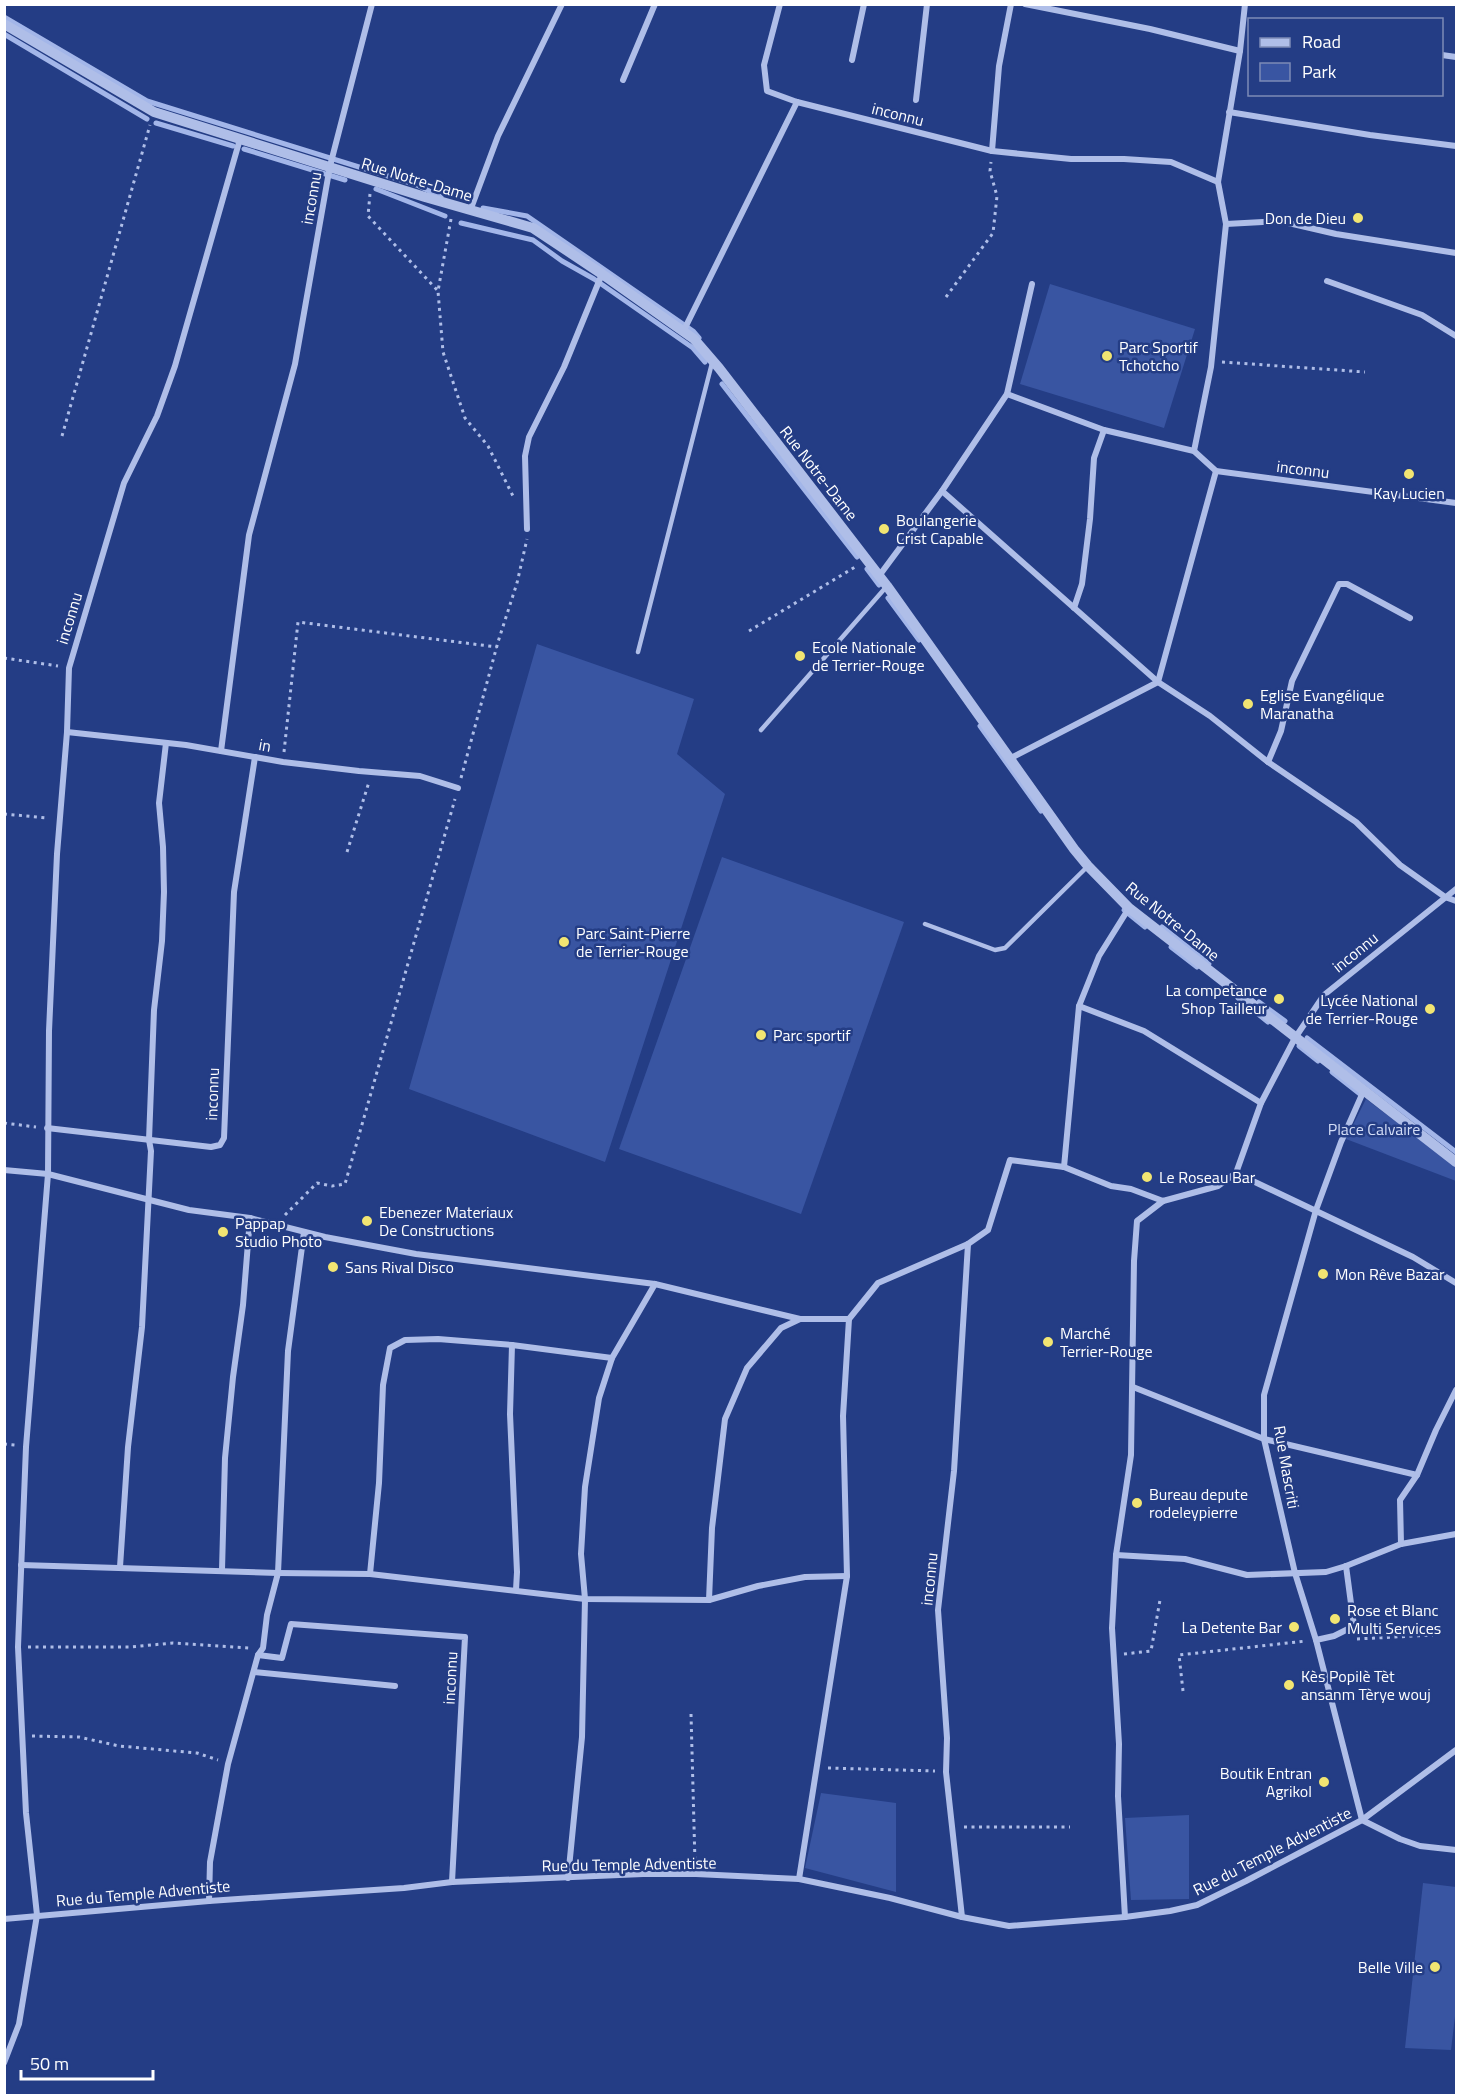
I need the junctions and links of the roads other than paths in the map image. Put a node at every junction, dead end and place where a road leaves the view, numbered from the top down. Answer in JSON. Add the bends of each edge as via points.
{"nodes":[{"id":1,"x":372,"y":4,"type":"edge"},
{"id":2,"x":562,"y":4,"type":"edge"},
{"id":3,"x":655,"y":4,"type":"edge"},
{"id":4,"x":780,"y":4,"type":"edge"},
{"id":5,"x":864,"y":4,"type":"edge"},
{"id":6,"x":927,"y":4,"type":"edge"},
{"id":7,"x":1011,"y":4,"type":"edge"},
{"id":8,"x":1025,"y":4,"type":"edge"},
{"id":9,"x":1245,"y":4,"type":"edge"},
{"id":10,"x":1247,"y":23,"type":"edge"},
{"id":11,"x":4,"y":24,"type":"edge"},
{"id":12,"x":1239,"y":51,"type":"junction"},
{"id":13,"x":852,"y":60,"type":"dead end"},
{"id":14,"x":623,"y":80,"type":"dead end"},
{"id":15,"x":916,"y":100,"type":"dead end"},
{"id":16,"x":796,"y":102,"type":"junction"},
{"id":17,"x":1229,"y":112,"type":"junction"},
{"id":18,"x":240,"y":139,"type":"junction"},
{"id":19,"x":1456,"y":146,"type":"edge"},
{"id":20,"x":992,"y":151,"type":"junction"},
{"id":21,"x":330,"y":166,"type":"junction"},
{"id":22,"x":1218,"y":182,"type":"junction"},
{"id":23,"x":470,"y":211,"type":"junction"},
{"id":24,"x":1226,"y":224,"type":"junction"},
{"id":25,"x":1456,"y":253,"type":"edge"},
{"id":26,"x":602,"y":274,"type":"junction"},
{"id":27,"x":1326,"y":281,"type":"dead end"},
{"id":28,"x":1032,"y":284,"type":"dead end"},
{"id":29,"x":683,"y":332,"type":"junction"},
{"id":30,"x":1456,"y":336,"type":"edge"},
{"id":31,"x":713,"y":361,"type":"junction"},
{"id":32,"x":1007,"y":394,"type":"junction"},
{"id":33,"x":1104,"y":430,"type":"junction"},
{"id":34,"x":1194,"y":451,"type":"junction"},
{"id":35,"x":1216,"y":471,"type":"junction"},
{"id":36,"x":942,"y":491,"type":"junction"},
{"id":37,"x":1456,"y":503,"type":"edge"},
{"id":38,"x":527,"y":529,"type":"road end"},
{"id":39,"x":879,"y":576,"type":"junction"},
{"id":40,"x":887,"y":586,"type":"junction"},
{"id":41,"x":1074,"y":608,"type":"junction"},
{"id":42,"x":1410,"y":618,"type":"dead end"},
{"id":43,"x":638,"y":652,"type":"dead end"},
{"id":44,"x":1158,"y":682,"type":"junction"},
{"id":45,"x":761,"y":730,"type":"dead end"},
{"id":46,"x":67,"y":732,"type":"junction"},
{"id":47,"x":166,"y":743,"type":"junction"},
{"id":48,"x":221,"y":751,"type":"junction"},
{"id":49,"x":255,"y":757,"type":"junction"},
{"id":50,"x":1009,"y":759,"type":"junction"},
{"id":51,"x":1268,"y":762,"type":"junction"},
{"id":52,"x":458,"y":788,"type":"road end"},
{"id":53,"x":1088,"y":866,"type":"junction"},
{"id":54,"x":1456,"y":889,"type":"edge"},
{"id":55,"x":1445,"y":897,"type":"junction"},
{"id":56,"x":1456,"y":901,"type":"edge"},
{"id":57,"x":1129,"y":908,"type":"junction"},
{"id":58,"x":925,"y":924,"type":"dead end"},
{"id":59,"x":1079,"y":1006,"type":"junction"},
{"id":60,"x":1295,"y":1038,"type":"junction"},
{"id":61,"x":1364,"y":1090,"type":"junction"},
{"id":62,"x":1261,"y":1103,"type":"junction"},
{"id":63,"x":47,"y":1128,"type":"junction"},
{"id":64,"x":148,"y":1140,"type":"junction"},
{"id":65,"x":1456,"y":1162,"type":"edge"},
{"id":66,"x":1064,"y":1167,"type":"junction"},
{"id":67,"x":4,"y":1170,"type":"edge"},
{"id":68,"x":1236,"y":1173,"type":"junction"},
{"id":69,"x":48,"y":1174,"type":"junction"},
{"id":70,"x":149,"y":1199,"type":"junction"},
{"id":71,"x":1163,"y":1201,"type":"junction"},
{"id":72,"x":1316,"y":1210,"type":"junction"},
{"id":73,"x":250,"y":1218,"type":"junction"},
{"id":74,"x":304,"y":1232,"type":"junction"},
{"id":75,"x":968,"y":1244,"type":"junction"},
{"id":76,"x":1456,"y":1283,"type":"edge"},
{"id":77,"x":655,"y":1284,"type":"junction"},
{"id":78,"x":849,"y":1319,"type":"junction"},
{"id":79,"x":800,"y":1320,"type":"junction"},
{"id":80,"x":512,"y":1345,"type":"junction"},
{"id":81,"x":612,"y":1358,"type":"junction"},
{"id":82,"x":1133,"y":1388,"type":"junction"},
{"id":83,"x":1456,"y":1390,"type":"edge"},
{"id":84,"x":1264,"y":1439,"type":"junction"},
{"id":85,"x":1417,"y":1475,"type":"junction"},
{"id":86,"x":1456,"y":1534,"type":"edge"},
{"id":87,"x":1401,"y":1544,"type":"junction"},
{"id":88,"x":1116,"y":1555,"type":"junction"},
{"id":89,"x":21,"y":1565,"type":"junction"},
{"id":90,"x":1346,"y":1566,"type":"junction"},
{"id":91,"x":120,"y":1568,"type":"junction"},
{"id":92,"x":222,"y":1570,"type":"junction"},
{"id":93,"x":279,"y":1573,"type":"junction"},
{"id":94,"x":1295,"y":1573,"type":"junction"},
{"id":95,"x":370,"y":1574,"type":"junction"},
{"id":96,"x":847,"y":1576,"type":"junction"},
{"id":97,"x":516,"y":1590,"type":"junction"},
{"id":98,"x":585,"y":1599,"type":"junction"},
{"id":99,"x":709,"y":1599,"type":"junction"},
{"id":100,"x":1316,"y":1640,"type":"junction"},
{"id":101,"x":258,"y":1655,"type":"junction"},
{"id":102,"x":254,"y":1672,"type":"junction"},
{"id":103,"x":395,"y":1686,"type":"dead end"},
{"id":104,"x":1456,"y":1750,"type":"edge"},
{"id":105,"x":1362,"y":1820,"type":"junction"},
{"id":106,"x":1456,"y":1850,"type":"edge"},
{"id":107,"x":568,"y":1878,"type":"junction"},
{"id":108,"x":799,"y":1879,"type":"junction"},
{"id":109,"x":452,"y":1882,"type":"junction"},
{"id":110,"x":209,"y":1901,"type":"junction"},
{"id":111,"x":37,"y":1915,"type":"junction"},
{"id":112,"x":962,"y":1917,"type":"junction"},
{"id":113,"x":1125,"y":1917,"type":"junction"},
{"id":114,"x":4,"y":1919,"type":"edge"},
{"id":115,"x":4,"y":2063,"type":"edge"}],
"edges":[{"from":1,"to":21,"type":"street","name":"inconnu"},
{"from":2,"to":23,"type":"street","via":[[498,136]]},
{"from":3,"to":14,"type":"street"},
{"from":4,"to":16,"type":"street","name":"inconnu","via":[[764,65],[767,91]]},
{"from":5,"to":13,"type":"street"},
{"from":6,"to":15,"type":"street","name":"inconnu"},
{"from":7,"to":20,"type":"street","via":[[999,66]]},
{"from":8,"to":12,"type":"street"},
{"from":9,"to":10,"type":"street"},
{"from":10,"to":12,"type":"street"},
{"from":11,"to":18,"type":"street","name":"Rue Notre-Dame","via":[[154,112]]},
{"from":12,"to":17,"type":"street"},
{"from":16,"to":20,"type":"street","name":"inconnu"},
{"from":16,"to":29,"type":"street"},
{"from":17,"to":19,"type":"street"},
{"from":17,"to":22,"type":"street"},
{"from":18,"to":21,"type":"street","name":"Rue Notre-Dame"},
{"from":18,"to":46,"type":"street","name":"inconnu","via":[[175,366],[158,416],[124,483],[69,668]]},
{"from":20,"to":22,"type":"street","name":"inconnu","via":[[1071,159],[1171,162]]},
{"from":21,"to":23,"type":"street","name":"Rue Notre-Dame"},
{"from":21,"to":48,"type":"street","name":"inconnu","via":[[295,364],[249,536]]},
{"from":22,"to":24,"type":"street"},
{"from":23,"to":26,"type":"street","name":"Rue Notre-Dame","via":[[533,228]]},
{"from":24,"to":25,"type":"street","via":[[1280,221]]},
{"from":24,"to":34,"type":"street","via":[[1212,361]]},
{"from":26,"to":29,"type":"street","name":"Rue Notre-Dame"},
{"from":26,"to":38,"type":"street","via":[[564,367],[529,437],[525,456]]},
{"from":27,"to":30,"type":"street","via":[[1422,315]]},
{"from":28,"to":32,"type":"street"},
{"from":29,"to":31,"type":"street","name":"Rue Notre-Dame"},
{"from":31,"to":39,"type":"street","name":"Rue Notre-Dame"},
{"from":31,"to":43,"type":"lane"},
{"from":32,"to":33,"type":"street"},
{"from":32,"to":36,"type":"street"},
{"from":33,"to":34,"type":"street"},
{"from":33,"to":41,"type":"street","via":[[1094,458],[1082,584]]},
{"from":34,"to":35,"type":"street"},
{"from":35,"to":37,"type":"street","name":"inconnu"},
{"from":35,"to":44,"type":"street"},
{"from":36,"to":39,"type":"street"},
{"from":36,"to":41,"type":"street"},
{"from":39,"to":40,"type":"street","name":"Rue Notre-Dame"},
{"from":40,"to":45,"type":"lane"},
{"from":40,"to":50,"type":"street","name":"Rue Notre-Dame"},
{"from":41,"to":44,"type":"street"},
{"from":42,"to":51,"type":"street","via":[[1347,584],[1339,584],[1292,681],[1281,731]]},
{"from":44,"to":50,"type":"street"},
{"from":44,"to":51,"type":"street","via":[[1210,716]]},
{"from":46,"to":47,"type":"street","name":"in"},
{"from":46,"to":63,"type":"street","name":"inconnu","via":[[59,819]]},
{"from":47,"to":48,"type":"street","name":"in"},
{"from":47,"to":64,"type":"street","via":[[159,803],[164,892],[162,941],[154,1010]]},
{"from":48,"to":49,"type":"street","name":"in"},
{"from":49,"to":52,"type":"street","name":"in","via":[[420,776]]},
{"from":49,"to":64,"type":"street","name":"inconnu","via":[[234,892],[224,1138],[220,1145],[211,1147]]},
{"from":50,"to":53,"type":"street","name":"Rue Notre-Dame"},
{"from":51,"to":55,"type":"street","via":[[1356,822],[1400,865]]},
{"from":53,"to":57,"type":"street","name":"Rue Notre-Dame"},
{"from":53,"to":58,"type":"lane","via":[[1005,948],[994,950]]},
{"from":54,"to":55,"type":"street","name":"inconnu"},
{"from":55,"to":56,"type":"street"},
{"from":55,"to":60,"type":"street","name":"inconnu","via":[[1324,995]]},
{"from":57,"to":59,"type":"street","via":[[1099,956]]},
{"from":57,"to":60,"type":"street","name":"Rue Notre-Dame"},
{"from":59,"to":62,"type":"street","via":[[1144,1031]]},
{"from":59,"to":66,"type":"street"},
{"from":60,"to":61,"type":"street","name":"Rue Notre-Dame"},
{"from":60,"to":62,"type":"street","name":"inconnu"},
{"from":61,"to":65,"type":"street","name":"Rue Notre-Dame"},
{"from":61,"to":72,"type":"street","name":"Rue Mascriti"},
{"from":62,"to":68,"type":"street","name":"inconnu"},
{"from":63,"to":64,"type":"street","name":"inconnu"},
{"from":63,"to":69,"type":"street","name":"inconnu"},
{"from":64,"to":70,"type":"street"},
{"from":66,"to":71,"type":"street"},
{"from":66,"to":75,"type":"street","via":[[1010,1160],[988,1230]]},
{"from":67,"to":69,"type":"street"},
{"from":68,"to":71,"type":"street","via":[[1218,1186]]},
{"from":68,"to":72,"type":"street"},
{"from":69,"to":70,"type":"street"},
{"from":69,"to":89,"type":"street","name":"inconnu","via":[[26,1447]]},
{"from":70,"to":73,"type":"street"},
{"from":70,"to":91,"type":"street","via":[[142,1328]]},
{"from":71,"to":82,"type":"street","via":[[1137,1221]]},
{"from":72,"to":76,"type":"street","via":[[1413,1257]]},
{"from":72,"to":84,"type":"street","name":"Rue Mascriti","via":[[1264,1395]]},
{"from":73,"to":74,"type":"street"},
{"from":73,"to":92,"type":"street","via":[[225,1458]]},
{"from":74,"to":77,"type":"street","via":[[416,1254]]},
{"from":74,"to":93,"type":"street","via":[[288,1351]]},
{"from":75,"to":78,"type":"street","via":[[878,1283]]},
{"from":75,"to":112,"type":"street","name":"inconnu","via":[[954,1471],[938,1610],[946,1772]]},
{"from":77,"to":79,"type":"street"},
{"from":77,"to":81,"type":"street"},
{"from":78,"to":79,"type":"street"},
{"from":78,"to":96,"type":"street","via":[[843,1416]]},
{"from":79,"to":99,"type":"street","via":[[781,1328],[747,1368],[725,1419],[712,1528]]},
{"from":80,"to":81,"type":"street"},
{"from":80,"to":95,"type":"street","via":[[438,1339],[405,1340],[390,1348],[383,1385]]},
{"from":80,"to":97,"type":"street","via":[[510,1414]]},
{"from":81,"to":98,"type":"street","via":[[599,1398],[585,1487],[581,1554]]},
{"from":82,"to":84,"type":"street"},
{"from":82,"to":88,"type":"street","via":[[1131,1455]]},
{"from":83,"to":85,"type":"street"},
{"from":84,"to":85,"type":"street"},
{"from":84,"to":94,"type":"street","name":"Rue Mascriti"},
{"from":85,"to":87,"type":"street","via":[[1400,1500]]},
{"from":86,"to":87,"type":"street"},
{"from":87,"to":90,"type":"street"},
{"from":88,"to":94,"type":"street","via":[[1185,1559],[1247,1575]]},
{"from":88,"to":113,"type":"street","via":[[1112,1628]]},
{"from":89,"to":91,"type":"street"},
{"from":89,"to":111,"type":"street","name":"inconnu","via":[[21,1736]]},
{"from":90,"to":94,"type":"street","via":[[1326,1572]]},
{"from":90,"to":100,"type":"street","via":[[1354,1626]]},
{"from":91,"to":92,"type":"street"},
{"from":92,"to":93,"type":"street"},
{"from":93,"to":95,"type":"street"},
{"from":93,"to":101,"type":"street","via":[[263,1648]]},
{"from":94,"to":100,"type":"street","name":"Rue Mascriti"},
{"from":95,"to":97,"type":"street"},
{"from":96,"to":99,"type":"street","via":[[805,1577]]},
{"from":96,"to":108,"type":"street"},
{"from":97,"to":98,"type":"street"},
{"from":98,"to":99,"type":"street"},
{"from":98,"to":107,"type":"street","via":[[582,1737]]},
{"from":100,"to":105,"type":"street","name":"Rue Mascriti"},
{"from":101,"to":102,"type":"street"},
{"from":101,"to":109,"type":"street","name":"inconnu","via":[[282,1658],[291,1624],[465,1637]]},
{"from":102,"to":103,"type":"street"},
{"from":102,"to":110,"type":"street","via":[[228,1764],[210,1862]]},
{"from":104,"to":105,"type":"street","name":"Rue du Temple Adventiste"},
{"from":105,"to":106,"type":"street","via":[[1420,1846]]},
{"from":105,"to":113,"type":"street","name":"Rue du Temple Adventiste","via":[[1197,1905]]},
{"from":107,"to":108,"type":"street","name":"Rue du Temple Adventiste","via":[[696,1874]]},
{"from":107,"to":109,"type":"street","name":"Rue du Temple Adventiste"},
{"from":108,"to":112,"type":"street","name":"Rue du Temple Adventiste"},
{"from":109,"to":110,"type":"street","name":"Rue du Temple Adventiste"},
{"from":110,"to":111,"type":"street","name":"Rue du Temple Adventiste"},
{"from":111,"to":114,"type":"street","name":"Rue du Temple Adventiste"},
{"from":111,"to":115,"type":"street","name":"inconnu","via":[[19,2024]]},
{"from":112,"to":113,"type":"street","name":"Rue du Temple Adventiste","via":[[1009,1926]]}]}
